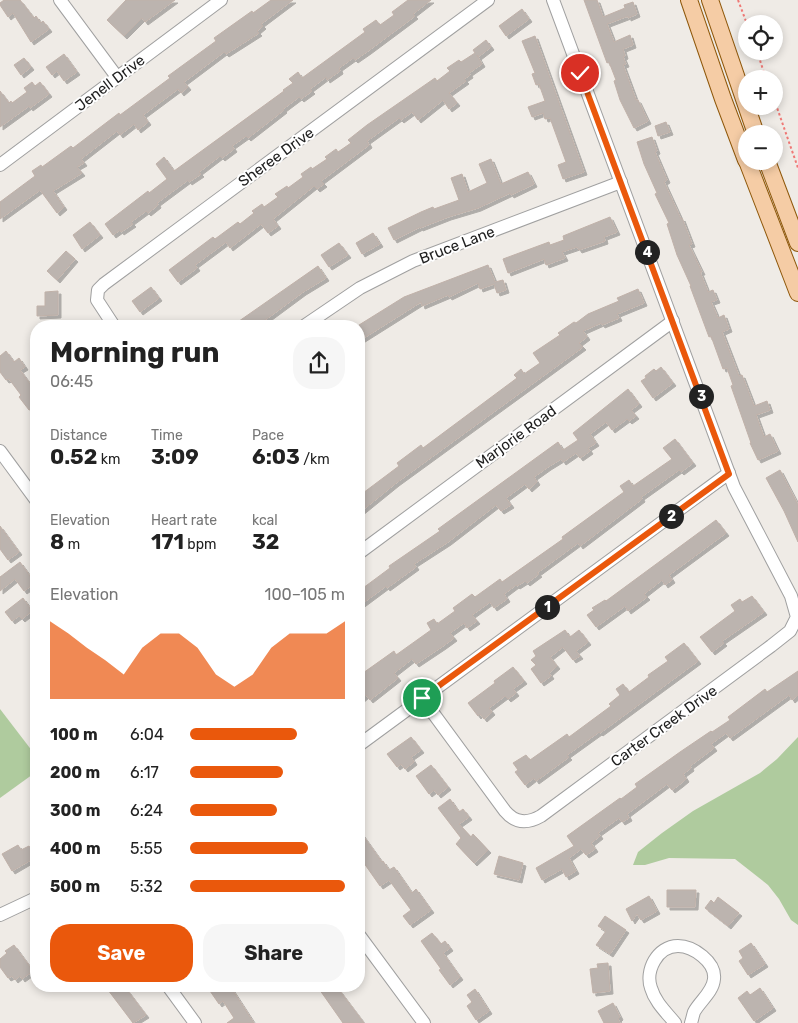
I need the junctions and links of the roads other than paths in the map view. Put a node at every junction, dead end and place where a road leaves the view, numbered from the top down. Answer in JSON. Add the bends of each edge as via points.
{"nodes":[{"id":1,"x":60,"y":0,"type":"edge"},
{"id":2,"x":220,"y":0,"type":"edge"},
{"id":3,"x":488,"y":0,"type":"edge"},
{"id":4,"x":553,"y":0,"type":"edge"},
{"id":5,"x":689,"y":0,"type":"edge"},
{"id":6,"x":710,"y":0,"type":"edge"},
{"id":7,"x":117,"y":77,"type":"junction"},
{"id":8,"x":753,"y":125,"type":"edge"},
{"id":9,"x":738,"y":139,"type":"edge"},
{"id":10,"x":0,"y":165,"type":"edge"},
{"id":11,"x":750,"y":170,"type":"edge"},
{"id":12,"x":770,"y":170,"type":"edge"},
{"id":13,"x":621,"y":182,"type":"junction"},
{"id":14,"x":798,"y":243,"type":"edge"},
{"id":15,"x":798,"y":292,"type":"edge"},
{"id":16,"x":110,"y":320,"type":"edge"},
{"id":17,"x":313,"y":320,"type":"edge"},
{"id":18,"x":673,"y":321,"type":"junction"},
{"id":19,"x":0,"y":451,"type":"edge"},
{"id":20,"x":729,"y":474,"type":"junction"},
{"id":21,"x":30,"y":492,"type":"edge"},
{"id":22,"x":365,"y":549,"type":"edge"},
{"id":23,"x":422,"y":698,"type":"junction"},
{"id":24,"x":365,"y":741,"type":"edge"},
{"id":25,"x":30,"y":901,"type":"edge"},
{"id":26,"x":0,"y":915,"type":"edge"},
{"id":27,"x":365,"y":943,"type":"edge"},
{"id":28,"x":172,"y":992,"type":"edge"},
{"id":29,"x":195,"y":1023,"type":"edge"},
{"id":30,"x":424,"y":1023,"type":"edge"},
{"id":31,"x":675,"y":1023,"type":"edge"},
{"id":32,"x":691,"y":1023,"type":"edge"}],
"edges":[{"from":1,"to":7,"type":"street"},
{"from":2,"to":7,"type":"street","name":"Jenell Drive"},
{"from":3,"to":16,"type":"street","name":"Sheree Drive","via":[[104,284],[98,290],[97,300]]},
{"from":4,"to":13,"type":"street","name":"Carter Creek Drive"},
{"from":5,"to":9,"type":"main road"},
{"from":6,"to":8,"type":"main road"},
{"from":7,"to":10,"type":"street","name":"Jenell Drive"},
{"from":11,"to":15,"type":"main road"},
{"from":12,"to":14,"type":"main road"},
{"from":13,"to":17,"type":"street","name":"Bruce Lane","via":[[413,261],[360,288]]},
{"from":13,"to":18,"type":"street","name":"Carter Creek Drive"},
{"from":18,"to":20,"type":"street","name":"Carter Creek Drive"},
{"from":18,"to":22,"type":"street","name":"Marjorie Road"},
{"from":19,"to":21,"type":"street"},
{"from":20,"to":23,"type":"street"},
{"from":20,"to":23,"type":"street","name":"Carter Creek Drive","via":[[794,603],[798,617],[793,628],[540,816],[525,822],[508,815]]},
{"from":23,"to":24,"type":"street"},
{"from":25,"to":26,"type":"street"},
{"from":27,"to":30,"type":"street"},
{"from":28,"to":29,"type":"street"},
{"from":31,"to":32,"type":"street","via":[[655,998],[649,975],[651,966],[663,951],[677,946],[702,955],[714,972],[714,980],[694,1012]]}]}
